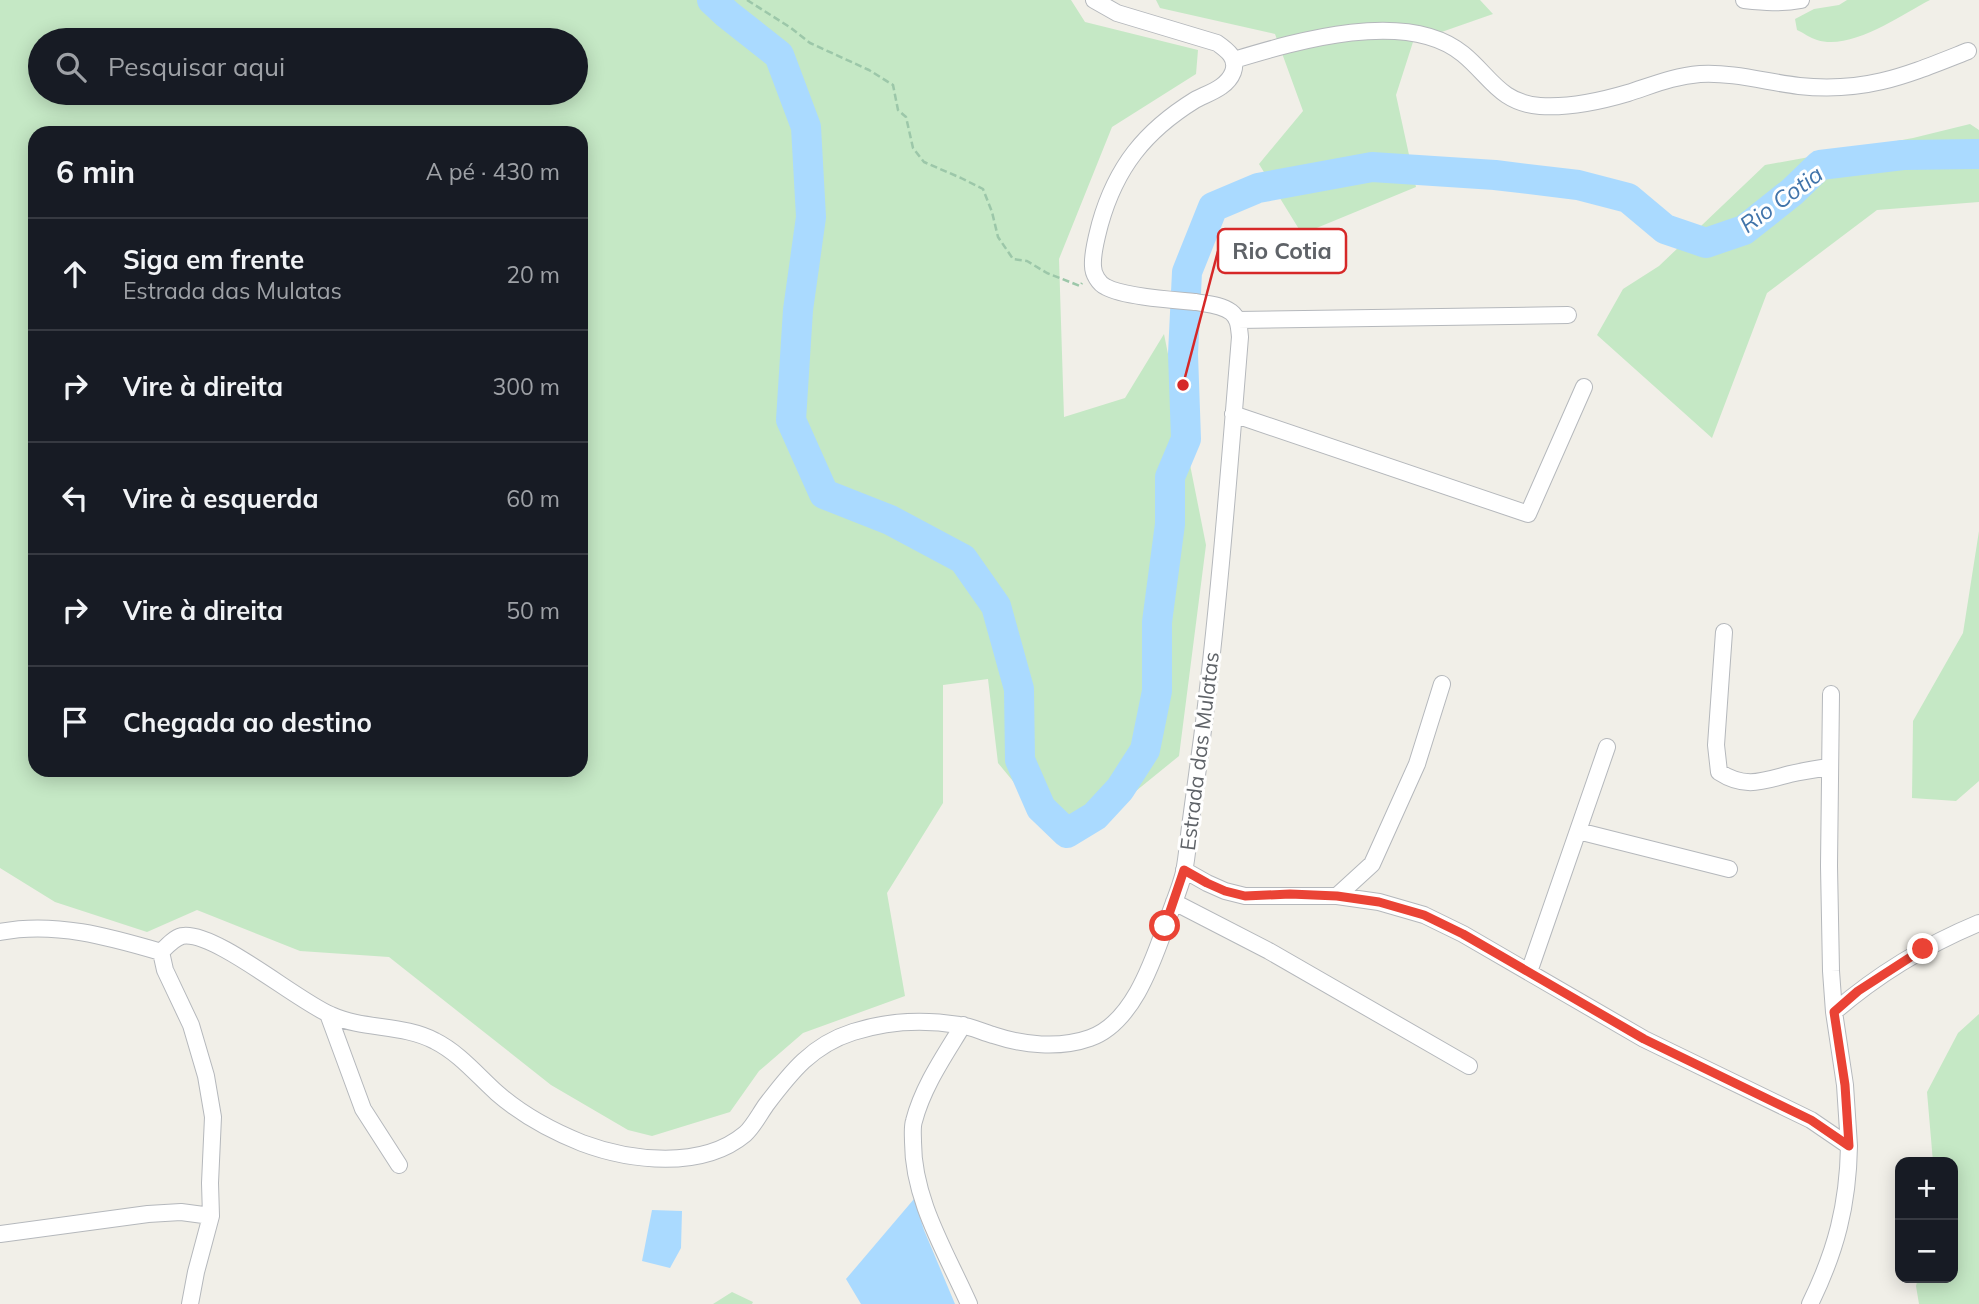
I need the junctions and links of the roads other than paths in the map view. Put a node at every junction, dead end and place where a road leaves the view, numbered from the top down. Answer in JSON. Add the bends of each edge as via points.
{"nodes":[{"id":1,"x":1094,"y":0,"type":"edge"},
{"id":2,"x":1744,"y":0,"type":"edge"},
{"id":3,"x":1801,"y":0,"type":"edge"},
{"id":4,"x":1968,"y":51,"type":"dead end"},
{"id":5,"x":1234,"y":60,"type":"junction"},
{"id":6,"x":1568,"y":315,"type":"dead end"},
{"id":7,"x":1237,"y":320,"type":"junction"},
{"id":8,"x":1584,"y":387,"type":"dead end"},
{"id":9,"x":1233,"y":414,"type":"junction"},
{"id":10,"x":1724,"y":632,"type":"dead end"},
{"id":11,"x":1442,"y":684,"type":"dead end"},
{"id":12,"x":1831,"y":694,"type":"dead end"},
{"id":13,"x":1607,"y":747,"type":"dead end"},
{"id":14,"x":1829,"y":767,"type":"junction"},
{"id":15,"x":1578,"y":831,"type":"junction"},
{"id":16,"x":1729,"y":869,"type":"dead end"},
{"id":17,"x":1184,"y":870,"type":"junction"},
{"id":18,"x":1337,"y":896,"type":"junction"},
{"id":19,"x":1174,"y":902,"type":"junction"},
{"id":20,"x":1979,"y":923,"type":"edge"},
{"id":21,"x":0,"y":932,"type":"edge"},
{"id":22,"x":161,"y":952,"type":"junction"},
{"id":23,"x":1528,"y":972,"type":"junction"},
{"id":24,"x":1834,"y":1012,"type":"junction"},
{"id":25,"x":328,"y":1014,"type":"junction"},
{"id":26,"x":963,"y":1025,"type":"junction"},
{"id":27,"x":1469,"y":1066,"type":"dead end"},
{"id":28,"x":1849,"y":1146,"type":"junction"},
{"id":29,"x":400,"y":1165,"type":"dead end"},
{"id":30,"x":211,"y":1216,"type":"junction"},
{"id":31,"x":0,"y":1234,"type":"edge"},
{"id":32,"x":190,"y":1304,"type":"edge"},
{"id":33,"x":969,"y":1304,"type":"edge"},
{"id":34,"x":1810,"y":1304,"type":"edge"}],
"edges":[{"from":1,"to":5,"type":"street","via":[[1117,13],[1217,43]]},
{"from":2,"to":3,"type":"street"},
{"from":4,"to":5,"type":"street","via":[[1870,85],[1802,86],[1703,74],[1680,76],[1601,99],[1540,106],[1498,91],[1463,54],[1414,33],[1349,33]]},
{"from":5,"to":7,"type":"street","via":[[1233,72],[1224,85],[1163,123],[1132,154],[1107,200],[1093,265],[1104,286],[1117,291],[1218,306]]},
{"from":6,"to":7,"type":"street"},
{"from":7,"to":9,"type":"street","name":"Estrada das Mulatas","via":[[1240,337]]},
{"from":8,"to":9,"type":"street","via":[[1528,514]]},
{"from":9,"to":17,"type":"street","name":"Estrada das Mulatas","via":[[1208,690]]},
{"from":10,"to":14,"type":"street","via":[[1716,745],[1719,772],[1746,783]]},
{"from":11,"to":18,"type":"street","via":[[1417,764],[1373,864]]},
{"from":12,"to":14,"type":"street"},
{"from":13,"to":15,"type":"street"},
{"from":14,"to":24,"type":"street"},
{"from":15,"to":16,"type":"street"},
{"from":15,"to":23,"type":"street"},
{"from":17,"to":18,"type":"street","via":[[1245,896]]},
{"from":17,"to":19,"type":"street","name":"Estrada das Mulatas"},
{"from":18,"to":23,"type":"street","via":[[1424,915]]},
{"from":19,"to":26,"type":"street","name":"Estrada das Mulatas","via":[[1148,974],[1106,1031],[1089,1039],[1046,1045],[1022,1043]]},
{"from":19,"to":27,"type":"street"},
{"from":20,"to":24,"type":"street","via":[[1923,949]]},
{"from":21,"to":22,"type":"street","via":[[24,928],[103,936]]},
{"from":22,"to":25,"type":"street","name":"Estrada das Mulatas","via":[[183,936],[201,939]]},
{"from":22,"to":30,"type":"street","via":[[206,1076],[213,1117]]},
{"from":23,"to":28,"type":"street","via":[[1644,1039],[1811,1120]]},
{"from":24,"to":28,"type":"street"},
{"from":25,"to":26,"type":"street","name":"Estrada das Mulatas","via":[[433,1040],[502,1097],[557,1132],[585,1144],[659,1159],[718,1150],[747,1133],[803,1059],[821,1045],[872,1026],[899,1022]]},
{"from":25,"to":29,"type":"street","via":[[363,1109]]},
{"from":26,"to":33,"type":"street","via":[[922,1099],[913,1123],[913,1151],[930,1222]]},
{"from":28,"to":34,"type":"street","via":[[1849,1178],[1836,1241]]},
{"from":30,"to":31,"type":"street","via":[[148,1214]]},
{"from":30,"to":32,"type":"street"}]}
